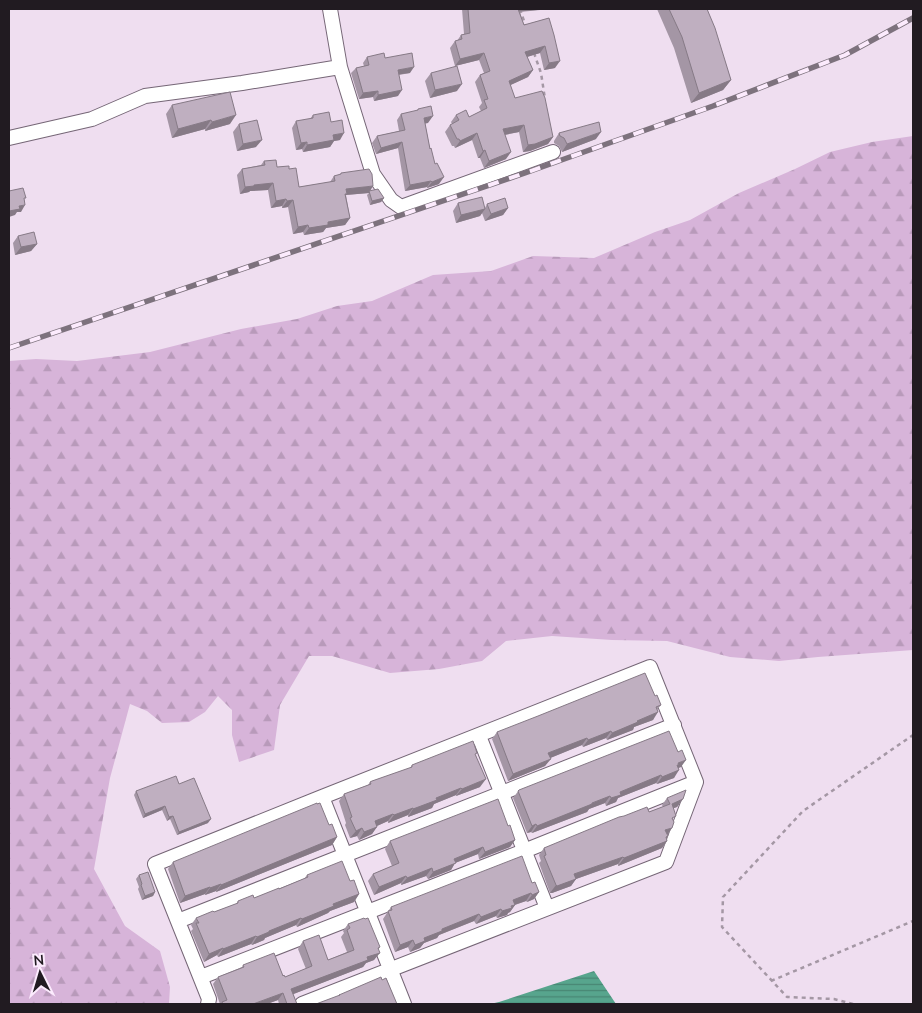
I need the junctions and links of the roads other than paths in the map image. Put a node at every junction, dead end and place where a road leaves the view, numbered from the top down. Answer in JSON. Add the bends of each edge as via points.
{"nodes":[{"id":1,"x":330,"y":9,"type":"edge"},
{"id":2,"x":340,"y":67,"type":"junction"},
{"id":3,"x":9,"y":138,"type":"edge"},
{"id":4,"x":553,"y":152,"type":"dead end"},
{"id":5,"x":674,"y":725,"type":"junction"},
{"id":6,"x":479,"y":736,"type":"junction"},
{"id":7,"x":696,"y":782,"type":"junction"},
{"id":8,"x":502,"y":792,"type":"junction"},
{"id":9,"x":322,"y":797,"type":"junction"},
{"id":10,"x":524,"y":851,"type":"junction"},
{"id":11,"x":345,"y":855,"type":"junction"},
{"id":12,"x":548,"y":908,"type":"junction"},
{"id":13,"x":368,"y":912,"type":"junction"},
{"id":14,"x":178,"y":921,"type":"junction"},
{"id":15,"x":391,"y":970,"type":"junction"},
{"id":16,"x":200,"y":977,"type":"junction"},
{"id":17,"x":208,"y":1004,"type":"edge"},
{"id":18,"x":302,"y":1004,"type":"edge"},
{"id":19,"x":404,"y":1004,"type":"edge"}],
"edges":[{"from":1,"to":2,"type":"street"},
{"from":2,"to":3,"type":"street","via":[[145,96],[92,119]]},
{"from":2,"to":4,"type":"street","via":[[372,174],[391,200],[401,207]]},
{"from":5,"to":6,"type":"street","via":[[650,667]]},
{"from":5,"to":7,"type":"street"},
{"from":5,"to":8,"type":"street"},
{"from":6,"to":8,"type":"street"},
{"from":6,"to":9,"type":"street"},
{"from":7,"to":10,"type":"street"},
{"from":7,"to":12,"type":"street","via":[[666,862]]},
{"from":8,"to":10,"type":"street"},
{"from":8,"to":11,"type":"street"},
{"from":9,"to":11,"type":"street"},
{"from":9,"to":14,"type":"street","via":[[155,864]]},
{"from":10,"to":12,"type":"street"},
{"from":10,"to":13,"type":"street"},
{"from":11,"to":13,"type":"street"},
{"from":11,"to":14,"type":"street"},
{"from":12,"to":15,"type":"street"},
{"from":13,"to":15,"type":"street"},
{"from":13,"to":16,"type":"street"},
{"from":14,"to":16,"type":"street"},
{"from":15,"to":18,"type":"street"},
{"from":15,"to":19,"type":"street"},
{"from":16,"to":17,"type":"street"}]}
